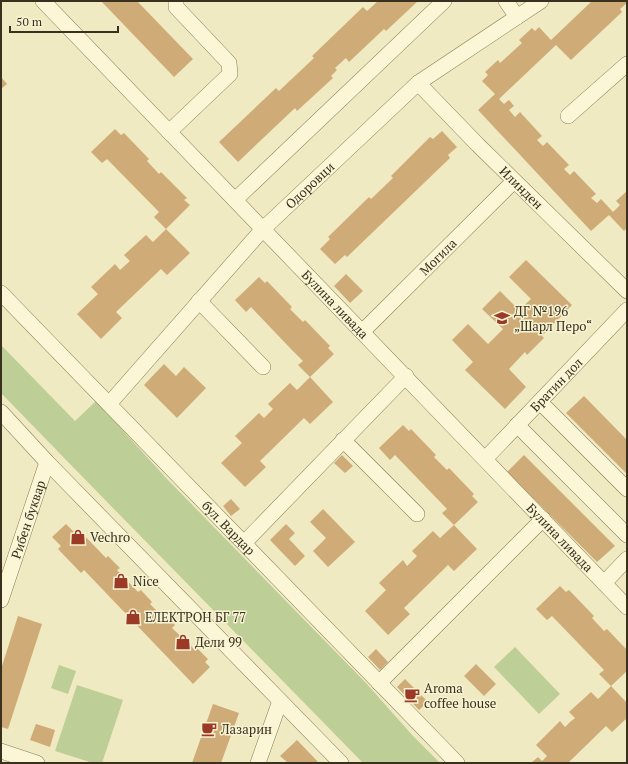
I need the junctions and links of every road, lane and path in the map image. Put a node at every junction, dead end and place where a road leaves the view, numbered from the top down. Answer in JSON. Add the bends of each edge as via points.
{"nodes":[{"id":1,"x":43,"y":1,"type":"edge"},
{"id":2,"x":176,"y":1,"type":"edge"},
{"id":3,"x":444,"y":1,"type":"edge"},
{"id":4,"x":506,"y":1,"type":"edge"},
{"id":5,"x":541,"y":1,"type":"edge"},
{"id":6,"x":517,"y":17,"type":"junction"},
{"id":7,"x":627,"y":64,"type":"edge"},
{"id":8,"x":418,"y":83,"type":"junction"},
{"id":9,"x":568,"y":116,"type":"dead end"},
{"id":10,"x":169,"y":132,"type":"junction"},
{"id":11,"x":514,"y":181,"type":"junction"},
{"id":12,"x":235,"y":200,"type":"junction"},
{"id":13,"x":263,"y":229,"type":"junction"},
{"id":14,"x":626,"y":287,"type":"edge"},
{"id":15,"x":1,"y":292,"type":"edge"},
{"id":16,"x":199,"y":301,"type":"junction"},
{"id":17,"x":627,"y":310,"type":"edge"},
{"id":18,"x":362,"y":332,"type":"junction"},
{"id":19,"x":263,"y":367,"type":"dead end"},
{"id":20,"x":406,"y":376,"type":"junction"},
{"id":21,"x":540,"y":402,"type":"junction"},
{"id":22,"x":109,"y":404,"type":"junction"},
{"id":23,"x":1,"y":412,"type":"edge"},
{"id":24,"x":517,"y":426,"type":"junction"},
{"id":25,"x":343,"y":440,"type":"junction"},
{"id":26,"x":485,"y":459,"type":"junction"},
{"id":27,"x":47,"y":462,"type":"junction"},
{"id":28,"x":627,"y":489,"type":"edge"},
{"id":29,"x":417,"y":514,"type":"dead end"},
{"id":30,"x":543,"y":519,"type":"junction"},
{"id":31,"x":627,"y":535,"type":"edge"},
{"id":32,"x":244,"y":543,"type":"junction"},
{"id":33,"x":627,"y":559,"type":"edge"},
{"id":34,"x":604,"y":583,"type":"junction"},
{"id":35,"x":1,"y":600,"type":"edge"},
{"id":36,"x":627,"y":607,"type":"edge"},
{"id":37,"x":379,"y":683,"type":"junction"},
{"id":38,"x":280,"y":701,"type":"junction"},
{"id":39,"x":1,"y":751,"type":"edge"},
{"id":40,"x":37,"y":763,"type":"edge"},
{"id":41,"x":258,"y":763,"type":"edge"},
{"id":42,"x":341,"y":763,"type":"edge"},
{"id":43,"x":457,"y":763,"type":"edge"}],
"edges":[{"from":1,"to":10,"type":"street","name":"Булина ливада"},
{"from":2,"to":10,"type":"street","via":[[176,7],[229,63],[230,74]]},
{"from":3,"to":12,"type":"street"},
{"from":4,"to":6,"type":"street"},
{"from":5,"to":6,"type":"street","name":"Одоровци"},
{"from":6,"to":8,"type":"street","name":"Одоровци"},
{"from":7,"to":9,"type":"street"},
{"from":8,"to":11,"type":"street","name":"Илинден"},
{"from":8,"to":13,"type":"street","name":"Одоровци"},
{"from":10,"to":12,"type":"street","name":"Булина ливада"},
{"from":11,"to":14,"type":"street","name":"Илинден"},
{"from":11,"to":18,"type":"street","name":"Могила"},
{"from":12,"to":13,"type":"street","name":"Булина ливада"},
{"from":13,"to":16,"type":"street","name":"Одоровци"},
{"from":13,"to":18,"type":"street","name":"Булина ливада"},
{"from":15,"to":22,"type":"street","name":"бул. Вардар"},
{"from":16,"to":19,"type":"street"},
{"from":16,"to":22,"type":"street","name":"Одоровци"},
{"from":17,"to":21,"type":"street","name":"Братин дол"},
{"from":18,"to":20,"type":"street","name":"Булина ливада"},
{"from":20,"to":25,"type":"street"},
{"from":20,"to":26,"type":"street","name":"Булина ливада"},
{"from":21,"to":24,"type":"street","name":"Братин дол"},
{"from":21,"to":28,"type":"street"},
{"from":22,"to":32,"type":"street","name":"бул. Вардар"},
{"from":23,"to":27,"type":"street"},
{"from":24,"to":26,"type":"street","name":"Братин дол"},
{"from":24,"to":31,"type":"street"},
{"from":25,"to":29,"type":"street"},
{"from":25,"to":32,"type":"street"},
{"from":26,"to":30,"type":"street","name":"Булина ливада"},
{"from":27,"to":35,"type":"street","name":"Рибен буквар"},
{"from":27,"to":38,"type":"street"},
{"from":30,"to":34,"type":"street","name":"Булина ливада"},
{"from":30,"to":37,"type":"street"},
{"from":32,"to":37,"type":"street","name":"бул. Вардар"},
{"from":33,"to":34,"type":"street"},
{"from":34,"to":36,"type":"street","name":"Булина ливада"},
{"from":37,"to":43,"type":"street","name":"бул. Вардар"},
{"from":38,"to":41,"type":"street"},
{"from":38,"to":42,"type":"street"},
{"from":39,"to":40,"type":"street"}]}
